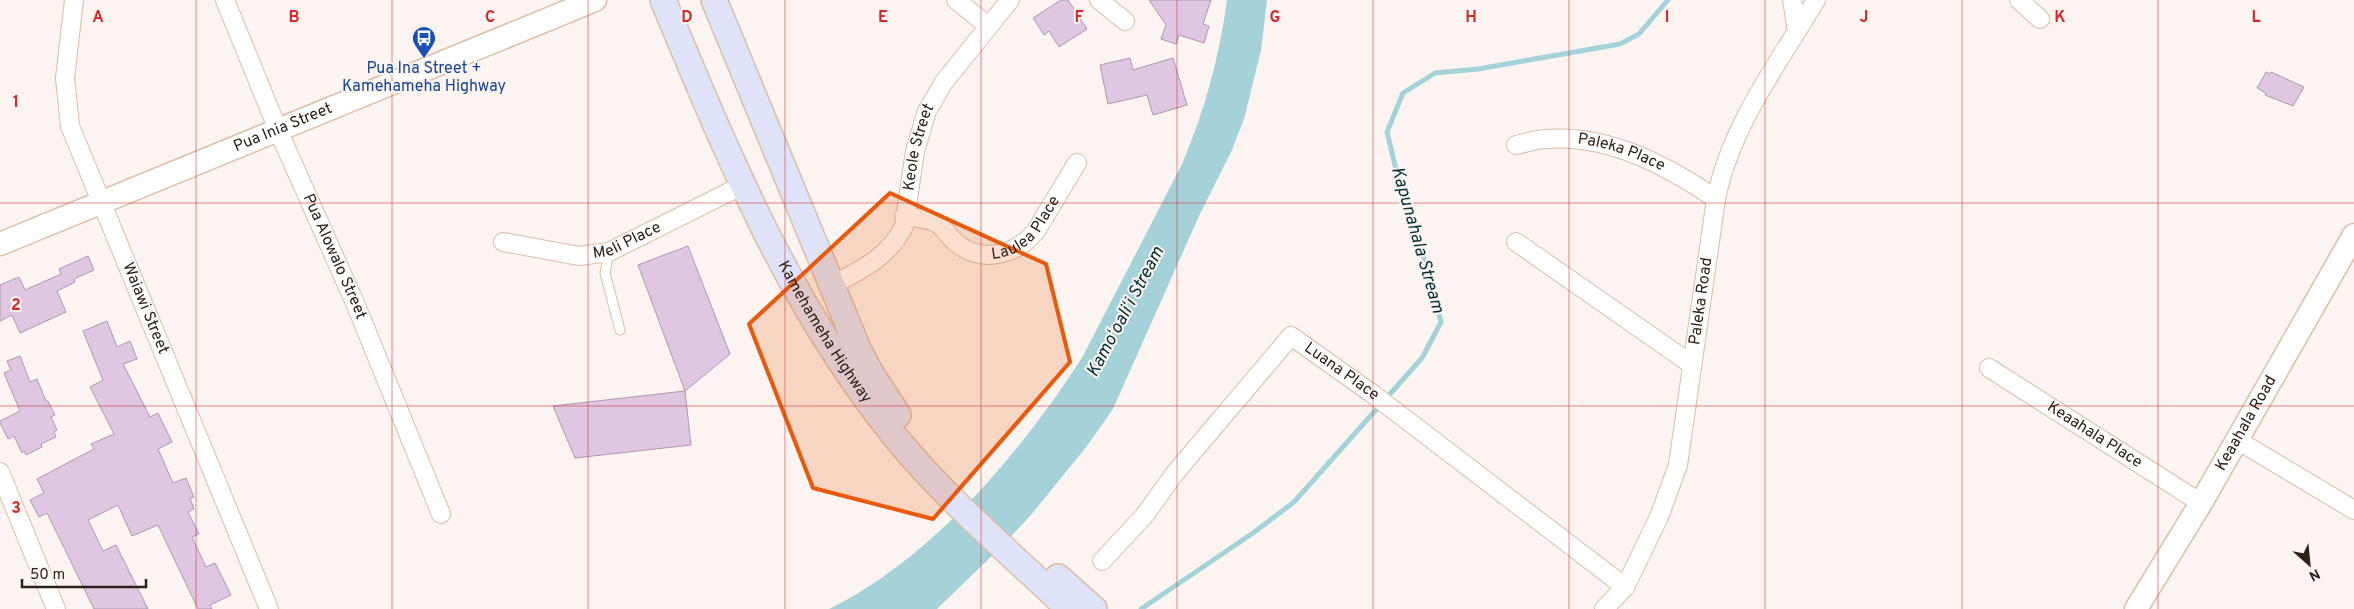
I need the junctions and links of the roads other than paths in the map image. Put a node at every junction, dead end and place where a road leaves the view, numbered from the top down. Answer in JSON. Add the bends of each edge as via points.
{"nodes":[{"id":1,"x":74,"y":0,"type":"edge"},
{"id":2,"x":225,"y":0,"type":"edge"},
{"id":3,"x":595,"y":0,"type":"edge"},
{"id":4,"x":664,"y":0,"type":"edge"},
{"id":5,"x":714,"y":0,"type":"edge"},
{"id":6,"x":956,"y":0,"type":"edge"},
{"id":7,"x":1010,"y":0,"type":"edge"},
{"id":8,"x":1099,"y":0,"type":"edge"},
{"id":9,"x":1792,"y":0,"type":"edge"},
{"id":10,"x":1816,"y":0,"type":"edge"},
{"id":11,"x":2019,"y":0,"type":"edge"},
{"id":12,"x":2040,"y":19,"type":"dead end"},
{"id":13,"x":1125,"y":21,"type":"dead end"},
{"id":14,"x":988,"y":26,"type":"junction"},
{"id":15,"x":1797,"y":31,"type":"junction"},
{"id":16,"x":278,"y":130,"type":"junction"},
{"id":17,"x":1516,"y":145,"type":"dead end"},
{"id":18,"x":1077,"y":163,"type":"dead end"},
{"id":19,"x":741,"y":186,"type":"junction"},
{"id":20,"x":1716,"y":198,"type":"junction"},
{"id":21,"x":101,"y":203,"type":"junction"},
{"id":22,"x":904,"y":216,"type":"junction"},
{"id":23,"x":2354,"y":235,"type":"edge"},
{"id":24,"x":503,"y":242,"type":"dead end"},
{"id":25,"x":1516,"y":242,"type":"dead end"},
{"id":26,"x":0,"y":244,"type":"edge"},
{"id":27,"x":609,"y":252,"type":"junction"},
{"id":28,"x":832,"y":285,"type":"junction"},
{"id":29,"x":797,"y":294,"type":"junction"},
{"id":30,"x":620,"y":330,"type":"dead end"},
{"id":31,"x":1691,"y":364,"type":"junction"},
{"id":32,"x":1989,"y":368,"type":"dead end"},
{"id":33,"x":2237,"y":440,"type":"junction"},
{"id":34,"x":0,"y":472,"type":"edge"},
{"id":35,"x":958,"y":495,"type":"junction"},
{"id":36,"x":2201,"y":503,"type":"junction"},
{"id":37,"x":2354,"y":510,"type":"edge"},
{"id":38,"x":442,"y":514,"type":"dead end"},
{"id":39,"x":1014,"y":548,"type":"junction"},
{"id":40,"x":1102,"y":561,"type":"dead end"},
{"id":41,"x":1625,"y":587,"type":"junction"},
{"id":42,"x":56,"y":609,"type":"edge"},
{"id":43,"x":269,"y":609,"type":"edge"},
{"id":44,"x":1069,"y":609,"type":"edge"},
{"id":45,"x":1094,"y":609,"type":"edge"},
{"id":46,"x":1604,"y":609,"type":"edge"},
{"id":47,"x":2136,"y":609,"type":"edge"}],
"edges":[{"from":1,"to":21,"type":"street","name":"Waiawi Street","via":[[64,78],[66,109],[75,143]]},
{"from":2,"to":16,"type":"street","name":"Pua Alowalo Street"},
{"from":3,"to":16,"type":"street","name":"Pua Inia Street"},
{"from":4,"to":19,"type":"main road","name":"Kamehameha Highway"},
{"from":5,"to":28,"type":"main road","name":"Kamehameha Highway"},
{"from":6,"to":14,"type":"street"},
{"from":7,"to":14,"type":"street","name":"Keole Street"},
{"from":8,"to":13,"type":"street"},
{"from":9,"to":15,"type":"street"},
{"from":10,"to":15,"type":"street","name":"Paleka Road"},
{"from":11,"to":12,"type":"street"},
{"from":14,"to":22,"type":"street","name":"Keole Street","via":[[944,82],[927,111],[918,138]]},
{"from":15,"to":20,"type":"street","name":"Paleka Road","via":[[1736,134]]},
{"from":16,"to":21,"type":"street","name":"Pua Inia Street"},
{"from":16,"to":38,"type":"street","name":"Pua Alowalo Street","via":[[355,303]]},
{"from":17,"to":20,"type":"street","name":"Paleka Place","via":[[1546,139],[1594,141],[1646,159]]},
{"from":18,"to":22,"type":"street","name":"Laulea Place","via":[[1036,231],[1029,240],[1009,252],[978,254],[959,246],[934,222]]},
{"from":19,"to":27,"type":"street","name":"Meli Place"},
{"from":19,"to":29,"type":"main road","name":"Kamehameha Highway"},
{"from":20,"to":31,"type":"street","name":"Paleka Road"},
{"from":21,"to":26,"type":"street","name":"Pua Inia Street"},
{"from":21,"to":43,"type":"street","name":"Waiawi Street"},
{"from":22,"to":28,"type":"street","name":"Keole Street","via":[[904,226],[889,250],[871,264]]},
{"from":23,"to":33,"type":"street","name":"Keaahala Road"},
{"from":24,"to":27,"type":"street","name":"Meli Place","via":[[580,256]]},
{"from":25,"to":31,"type":"street"},
{"from":27,"to":30,"type":"lane","via":[[605,273]]},
{"from":28,"to":29,"type":"main road"},
{"from":28,"to":35,"type":"main road","name":"Kamehameha Highway","via":[[859,351],[886,398]]},
{"from":29,"to":35,"type":"main road","name":"Kamehameha Highway","via":[[836,355],[897,439]]},
{"from":31,"to":41,"type":"street","name":"Paleka Road","via":[[1678,465],[1659,517]]},
{"from":32,"to":36,"type":"street","name":"Keaahala Place"},
{"from":33,"to":36,"type":"street","name":"Keaahala Road"},
{"from":33,"to":37,"type":"street"},
{"from":34,"to":42,"type":"street"},
{"from":35,"to":39,"type":"main road","name":"Kamehameha Highway"},
{"from":36,"to":47,"type":"street","name":"Keaahala Road"},
{"from":39,"to":44,"type":"main road","name":"Kamehameha Highway"},
{"from":39,"to":45,"type":"main road","name":"Kamehameha Highway"},
{"from":40,"to":41,"type":"street","name":"Luana Place","via":[[1144,516],[1175,473],[1291,336],[1374,395]]},
{"from":41,"to":46,"type":"street","name":"Paleka Road"}]}
